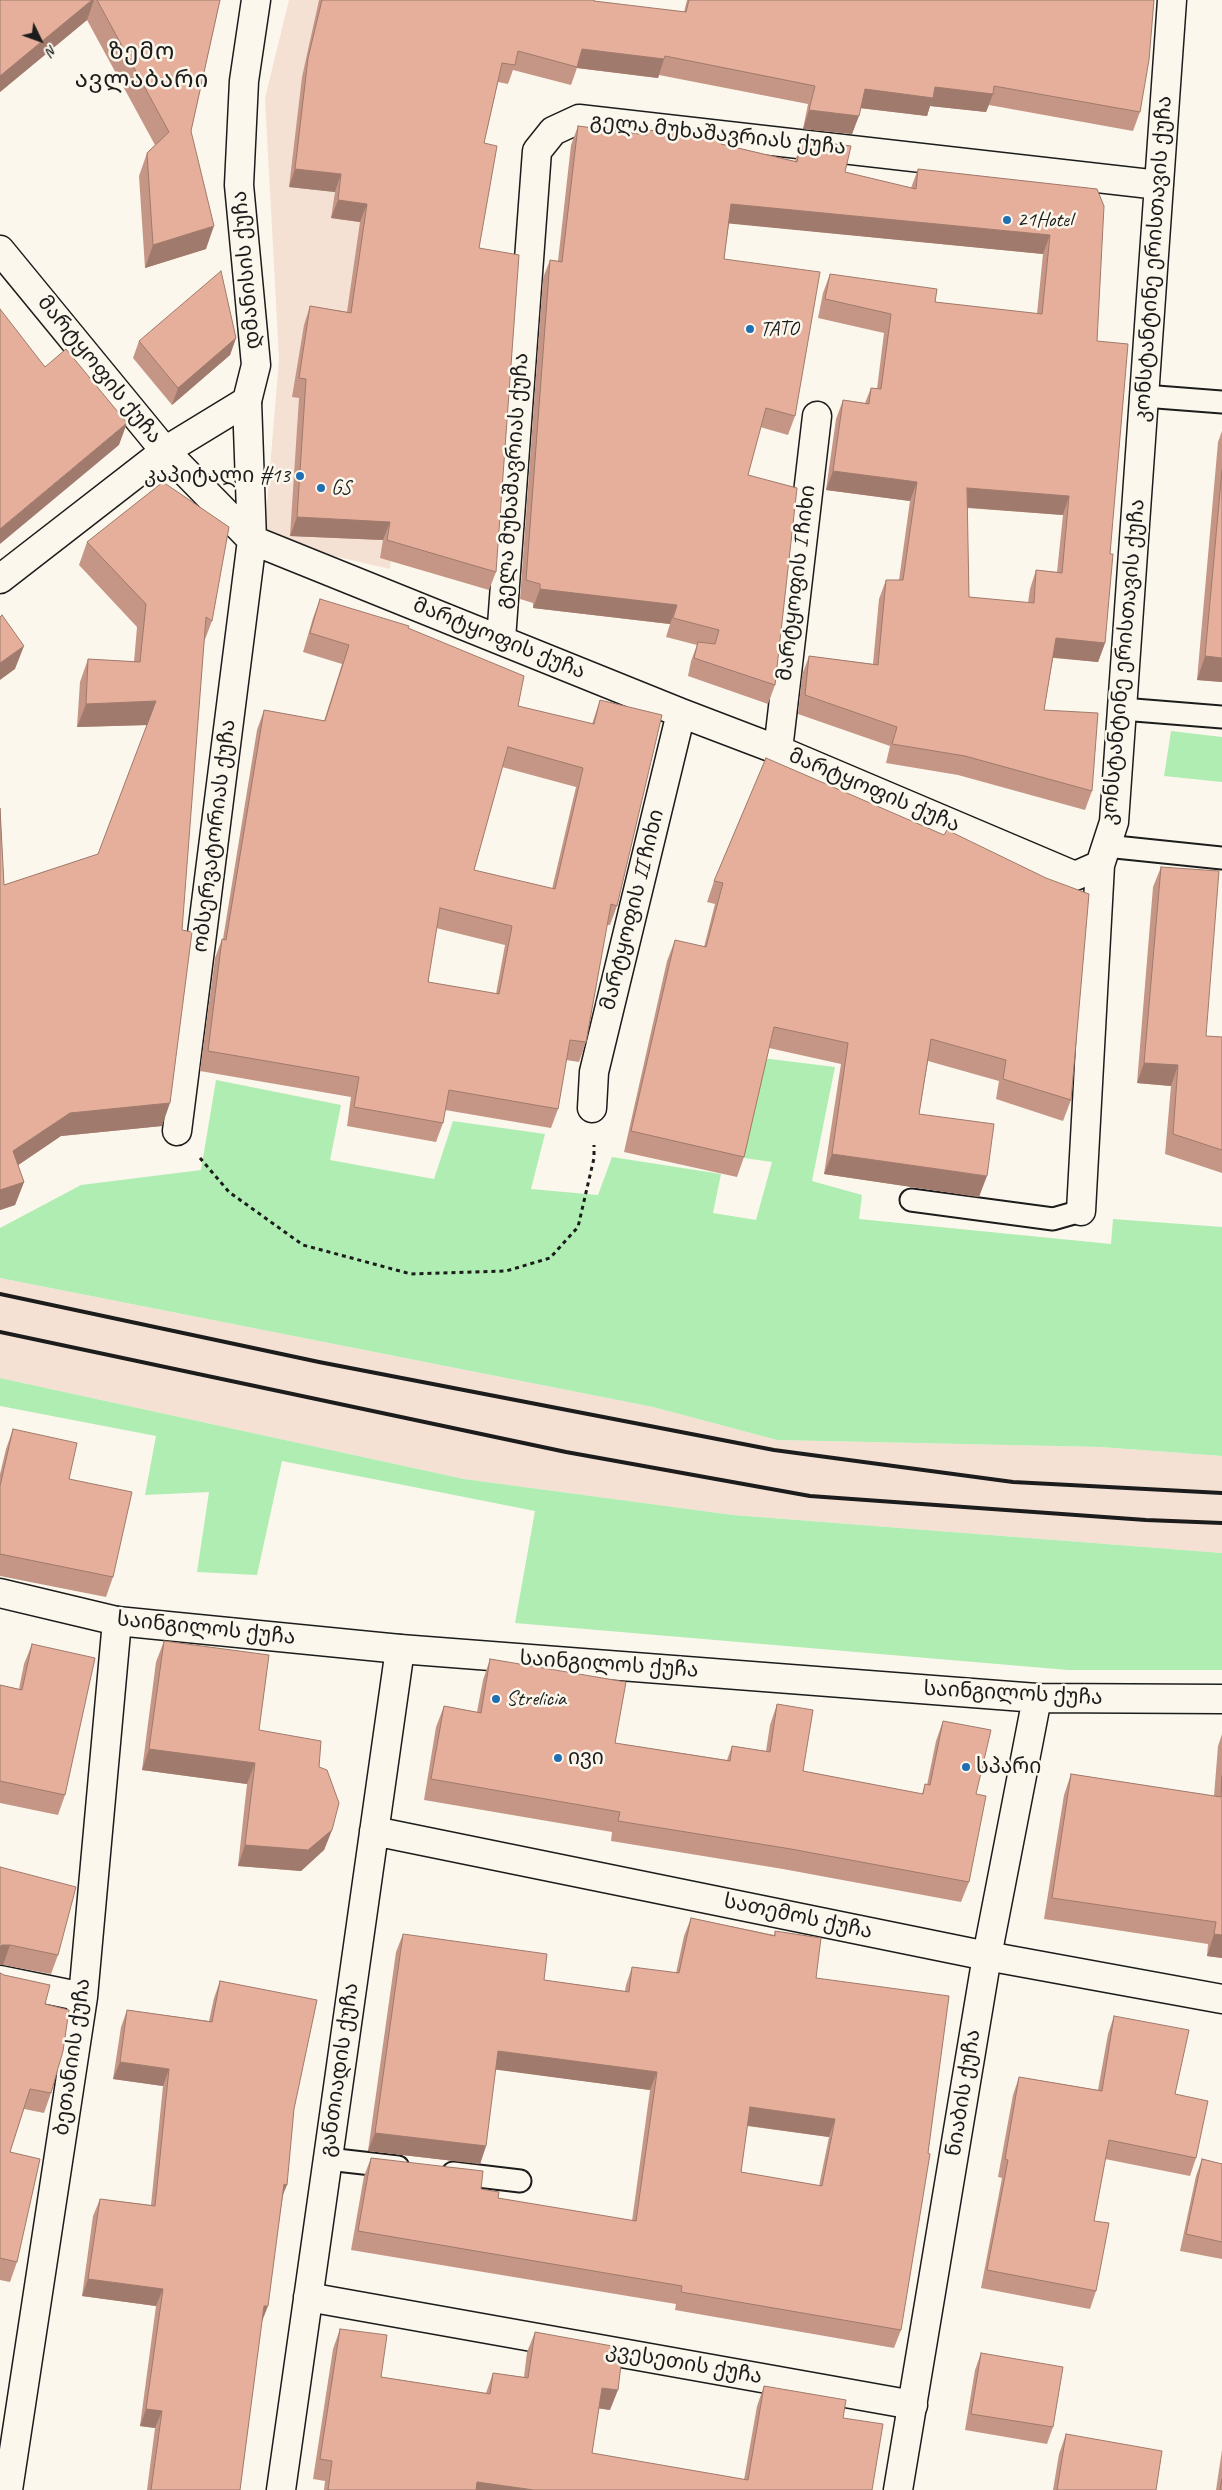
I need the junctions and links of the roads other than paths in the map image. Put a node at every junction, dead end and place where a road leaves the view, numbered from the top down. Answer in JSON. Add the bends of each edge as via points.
{"nodes":[{"id":1,"x":256,"y":0,"type":"edge"},
{"id":2,"x":1172,"y":0,"type":"edge"},
{"id":3,"x":1160,"y":185,"type":"junction"},
{"id":4,"x":0,"y":250,"type":"edge"},
{"id":5,"x":1144,"y":396,"type":"junction"},
{"id":6,"x":247,"y":401,"type":"junction"},
{"id":7,"x":1222,"y":402,"type":"edge"},
{"id":8,"x":817,"y":416,"type":"dead end"},
{"id":9,"x":165,"y":451,"type":"junction"},
{"id":10,"x":252,"y":540,"type":"junction"},
{"id":11,"x":0,"y":579,"type":"edge"},
{"id":12,"x":501,"y":640,"type":"junction"},
{"id":13,"x":1122,"y":709,"type":"junction"},
{"id":14,"x":681,"y":713,"type":"junction"},
{"id":15,"x":1222,"y":717,"type":"edge"},
{"id":16,"x":778,"y":750,"type":"junction"},
{"id":17,"x":1103,"y":855,"type":"junction"},
{"id":18,"x":1222,"y":858,"type":"edge"},
{"id":19,"x":592,"y":1108,"type":"road end"},
{"id":20,"x":177,"y":1131,"type":"road end"},
{"id":21,"x":911,"y":1200,"type":"dead end"},
{"id":22,"x":1081,"y":1211,"type":"joint"},
{"id":23,"x":0,"y":1593,"type":"edge"},
{"id":24,"x":117,"y":1621,"type":"junction"},
{"id":25,"x":400,"y":1649,"type":"junction"},
{"id":26,"x":1037,"y":1698,"type":"junction"},
{"id":27,"x":1222,"y":1699,"type":"edge"},
{"id":28,"x":374,"y":1831,"type":"junction"},
{"id":29,"x":987,"y":1956,"type":"junction"},
{"id":30,"x":0,"y":1980,"type":"edge"},
{"id":31,"x":83,"y":1997,"type":"junction"},
{"id":32,"x":1222,"y":1999,"type":"edge"},
{"id":33,"x":328,"y":2159,"type":"junction"},
{"id":34,"x":520,"y":2181,"type":"dead end"},
{"id":35,"x":308,"y":2297,"type":"junction"},
{"id":36,"x":913,"y":2405,"type":"junction"},
{"id":37,"x":8,"y":2490,"type":"edge"},
{"id":38,"x":281,"y":2490,"type":"edge"},
{"id":39,"x":898,"y":2490,"type":"edge"}],
"edges":[{"from":1,"to":6,"type":"street","name":"დმანისის ქუჩა","via":[[244,81],[239,185],[256,364]]},
{"from":2,"to":3,"type":"street","name":"კონსტანტინე ერისთავის ქუჩა"},
{"from":3,"to":5,"type":"street","name":"კონსტანტინე ერისთავის ქუჩა"},
{"from":3,"to":12,"type":"street","name":"გელა მუხაშავრიას ქუჩა","via":[[579,119],[553,130],[537,152]]},
{"from":4,"to":9,"type":"street","name":"მარტყოფის ქუჩა"},
{"from":5,"to":7,"type":"lane"},
{"from":5,"to":13,"type":"street","name":"კონსტანტინე ერისთავის ქუჩა"},
{"from":6,"to":9,"type":"street"},
{"from":6,"to":10,"type":"street","name":"დმანისის ქუჩა"},
{"from":8,"to":16,"type":"street","name":"მარტყოფის I ჩიხი"},
{"from":9,"to":10,"type":"street","name":"მარტყოფის ქუჩა"},
{"from":9,"to":11,"type":"street"},
{"from":10,"to":12,"type":"street","name":"მარტყოფის ქუჩა"},
{"from":10,"to":20,"type":"street","name":"ობსერვატორიას ქუჩა"},
{"from":12,"to":14,"type":"street","name":"მარტყოფის ქუჩა"},
{"from":13,"to":15,"type":"lane"},
{"from":13,"to":17,"type":"street","name":"კონსტანტინე ერისთავის ქუჩა","via":[[1114,822]]},
{"from":14,"to":16,"type":"street","name":"მარტყოფის ქუჩა"},
{"from":14,"to":19,"type":"street","name":"მარტყოფის II ჩიხი","via":[[594,1072]]},
{"from":16,"to":17,"type":"street","name":"მარტყოფის ქუჩა","via":[[1075,876]]},
{"from":17,"to":18,"type":"lane"},
{"from":17,"to":22,"type":"street","name":"კონსტანტინე ერისთავის ქუჩა"},
{"from":21,"to":22,"type":"lane","name":"კონსტანტინე ერისთავის ქუჩა","via":[[1053,1219]]},
{"from":23,"to":24,"type":"street","name":"საინგილოს ქუჩა"},
{"from":24,"to":25,"type":"street","name":"საინგილოს ქუჩა"},
{"from":24,"to":31,"type":"street","name":"ბეთანიის ქუჩა"},
{"from":25,"to":26,"type":"street","name":"საინგილოს ქუჩა"},
{"from":25,"to":28,"type":"street","name":"განთიადის ქუჩა"},
{"from":26,"to":27,"type":"street","name":"საინგილოს ქუჩა"},
{"from":26,"to":29,"type":"street","name":"ნიაბის ქუჩა"},
{"from":28,"to":29,"type":"street","name":"სათემოს ქუჩა"},
{"from":28,"to":33,"type":"street","name":"განთიადის ქუჩა"},
{"from":29,"to":32,"type":"street","name":"სათემოს ქუჩა"},
{"from":29,"to":36,"type":"street","name":"ნიაბის ქუჩა"},
{"from":30,"to":31,"type":"street"},
{"from":31,"to":37,"type":"street","name":"ბეთანიის ქუჩა"},
{"from":33,"to":34,"type":"lane"},
{"from":33,"to":35,"type":"street","name":"განთიადის ქუჩა"},
{"from":35,"to":36,"type":"street","name":"კვესეთის ქუჩა"},
{"from":35,"to":38,"type":"street","name":"განთიადის ქუჩა"},
{"from":36,"to":39,"type":"street","name":"ნიაბის ქუჩა"}]}
